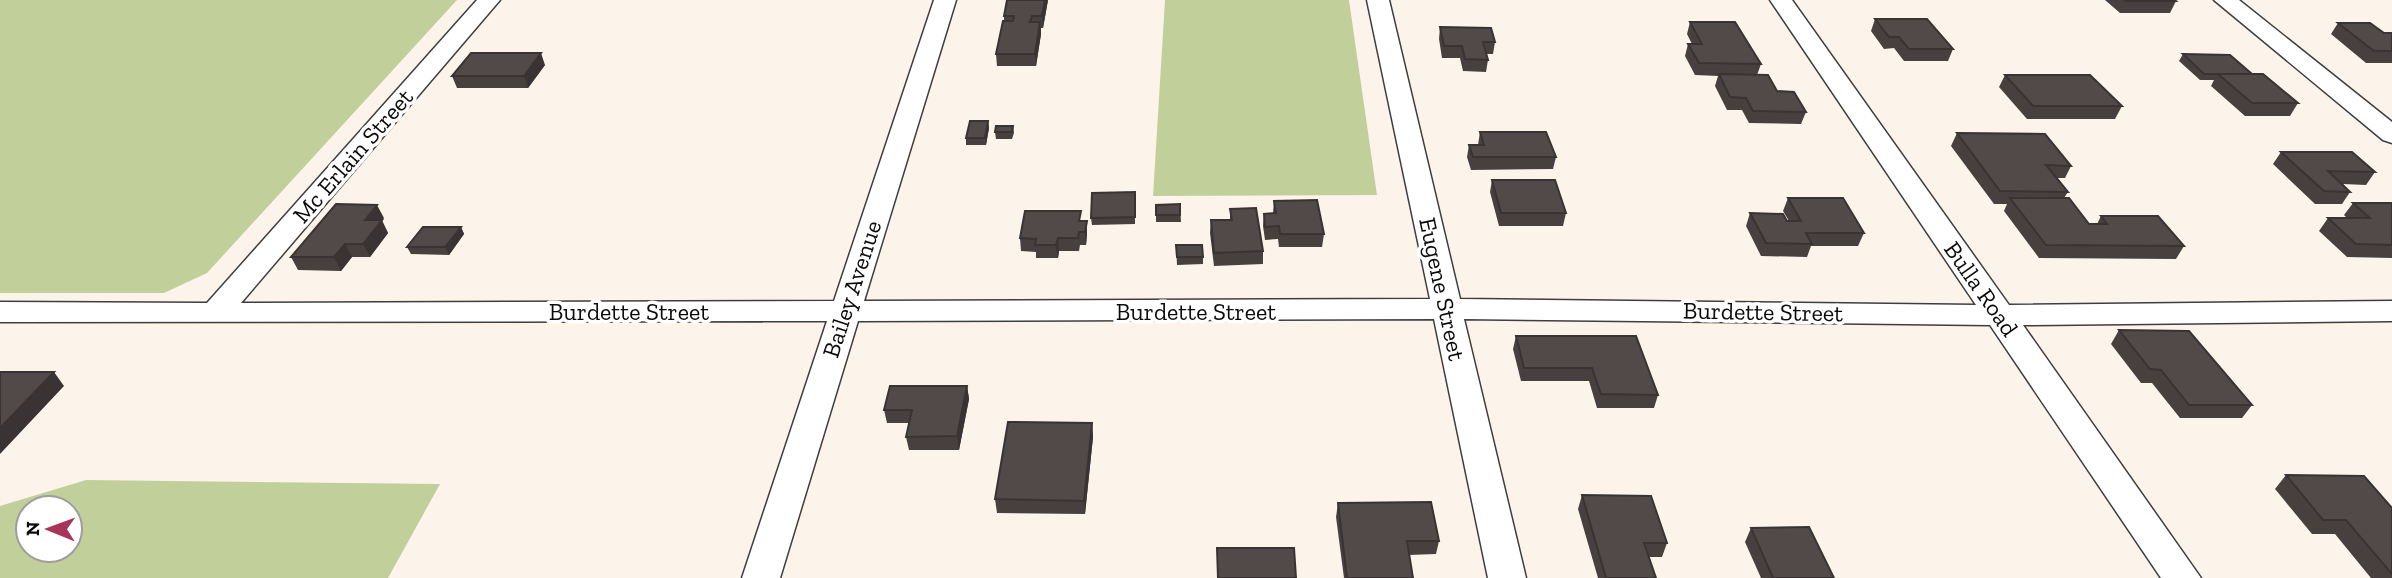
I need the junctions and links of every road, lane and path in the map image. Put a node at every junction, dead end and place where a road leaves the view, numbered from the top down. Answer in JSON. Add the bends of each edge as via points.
{"nodes":[{"id":1,"x":489,"y":0,"type":"edge"},
{"id":2,"x":945,"y":0,"type":"edge"},
{"id":3,"x":1378,"y":0,"type":"edge"},
{"id":4,"x":1781,"y":0,"type":"edge"},
{"id":5,"x":2225,"y":0,"type":"edge"},
{"id":6,"x":2392,"y":135,"type":"edge"},
{"id":7,"x":1446,"y":309,"type":"junction"},
{"id":8,"x":844,"y":311,"type":"junction"},
{"id":9,"x":2392,"y":311,"type":"edge"},
{"id":10,"x":0,"y":312,"type":"edge"},
{"id":11,"x":216,"y":312,"type":"junction"},
{"id":12,"x":1998,"y":315,"type":"junction"},
{"id":13,"x":761,"y":578,"type":"edge"},
{"id":14,"x":1507,"y":578,"type":"edge"},
{"id":15,"x":2182,"y":578,"type":"edge"}],
"edges":[{"from":1,"to":11,"type":"street","name":"Mc Erlain Street"},
{"from":2,"to":8,"type":"street","name":"Bailey Avenue"},
{"from":3,"to":7,"type":"street","name":"Eugene Street"},
{"from":4,"to":12,"type":"street","name":"Bulla Road"},
{"from":5,"to":6,"type":"street"},
{"from":7,"to":8,"type":"street","name":"Burdette Street"},
{"from":7,"to":12,"type":"street","name":"Burdette Street"},
{"from":7,"to":14,"type":"street","name":"Eugene Street"},
{"from":8,"to":11,"type":"street","name":"Burdette Street"},
{"from":8,"to":13,"type":"street","name":"Bailey Avenue"},
{"from":9,"to":12,"type":"street","name":"Burdette Street"},
{"from":10,"to":11,"type":"street","name":"Burdette Street"},
{"from":12,"to":15,"type":"street","name":"Bulla Road"}]}
